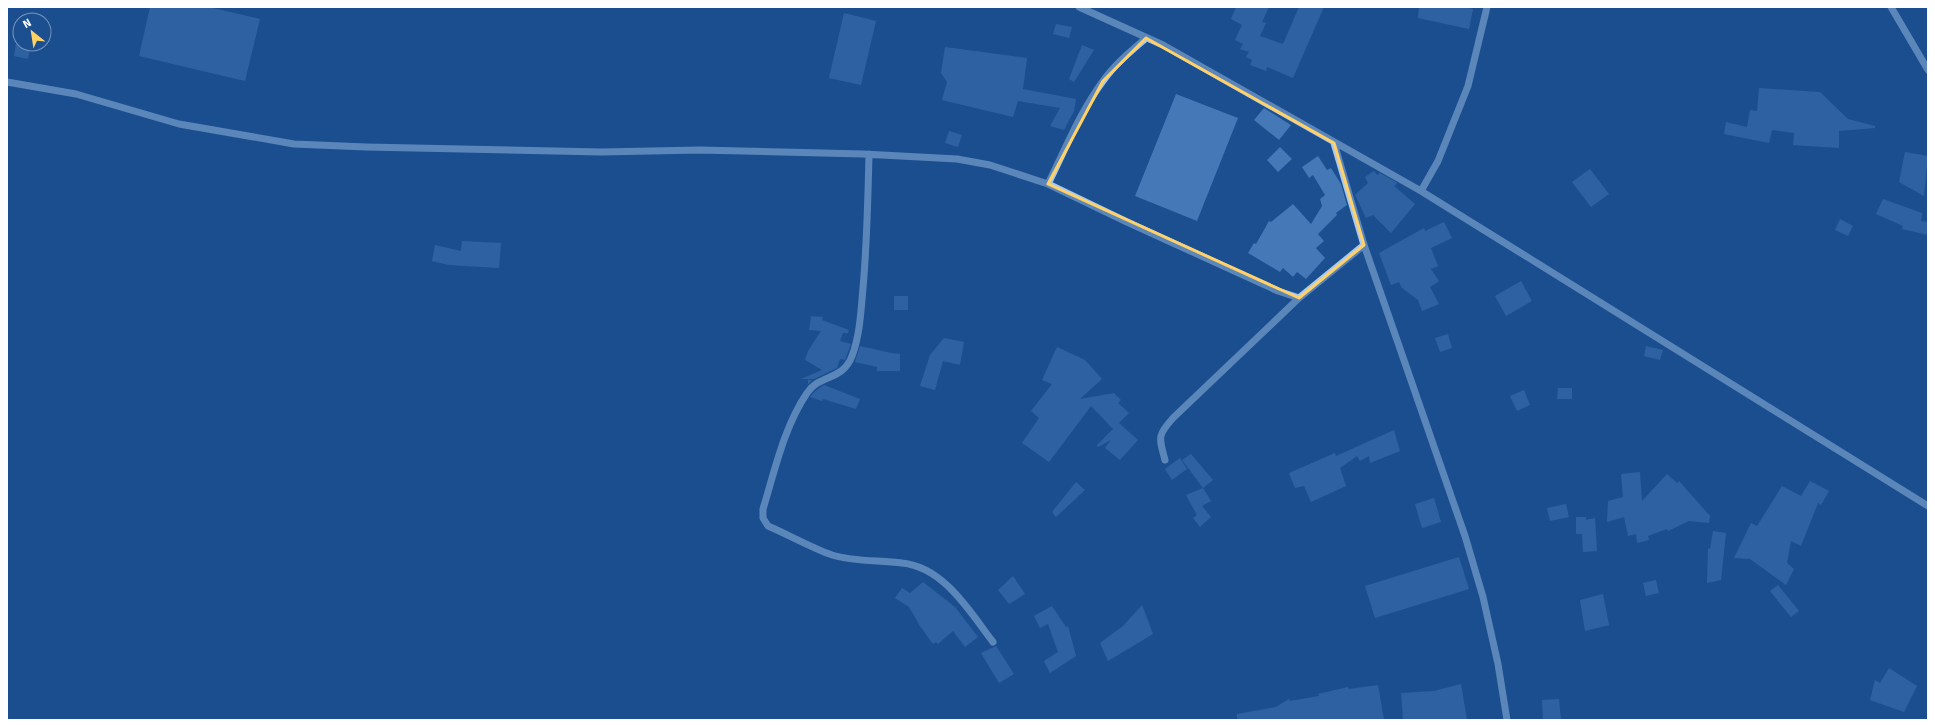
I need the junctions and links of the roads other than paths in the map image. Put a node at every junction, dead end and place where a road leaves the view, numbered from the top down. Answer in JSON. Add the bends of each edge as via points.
{"nodes":[{"id":1,"x":1079,"y":7,"type":"edge"},
{"id":2,"x":1487,"y":7,"type":"edge"},
{"id":3,"x":1891,"y":7,"type":"edge"},
{"id":4,"x":1146,"y":38,"type":"junction"},
{"id":5,"x":1928,"y":70,"type":"edge"},
{"id":6,"x":7,"y":82,"type":"edge"},
{"id":7,"x":1334,"y":143,"type":"junction"},
{"id":8,"x":870,"y":154,"type":"junction"},
{"id":9,"x":1048,"y":184,"type":"junction"},
{"id":10,"x":1421,"y":191,"type":"junction"},
{"id":11,"x":1364,"y":245,"type":"junction"},
{"id":12,"x":1299,"y":298,"type":"junction"},
{"id":13,"x":1165,"y":460,"type":"dead end"},
{"id":14,"x":1928,"y":506,"type":"edge"},
{"id":15,"x":993,"y":642,"type":"dead end"},
{"id":16,"x":1507,"y":720,"type":"edge"}],
"edges":[{"from":1,"to":4,"type":"street"},
{"from":2,"to":10,"type":"street","via":[[1468,86],[1438,161]]},
{"from":3,"to":5,"type":"street"},
{"from":4,"to":7,"type":"street","via":[[1283,112]]},
{"from":4,"to":9,"type":"street","via":[[1120,60],[1103,81]]},
{"from":6,"to":8,"type":"street","via":[[76,94],[179,124],[294,144],[601,152],[700,150]]},
{"from":7,"to":10,"type":"street"},
{"from":7,"to":11,"type":"street"},
{"from":8,"to":9,"type":"street","via":[[957,159],[990,165]]},
{"from":8,"to":15,"type":"street","via":[[861,322],[852,357],[842,372],[812,386],[807,391],[791,419],[763,518],[768,526],[833,555],[918,566],[941,580],[961,600]]},
{"from":9,"to":12,"type":"street","via":[[1278,291]]},
{"from":10,"to":14,"type":"street"},
{"from":11,"to":12,"type":"street"},
{"from":11,"to":16,"type":"street","via":[[1465,536],[1483,597]]},
{"from":12,"to":13,"type":"street","via":[[1161,432],[1160,442]]}]}
